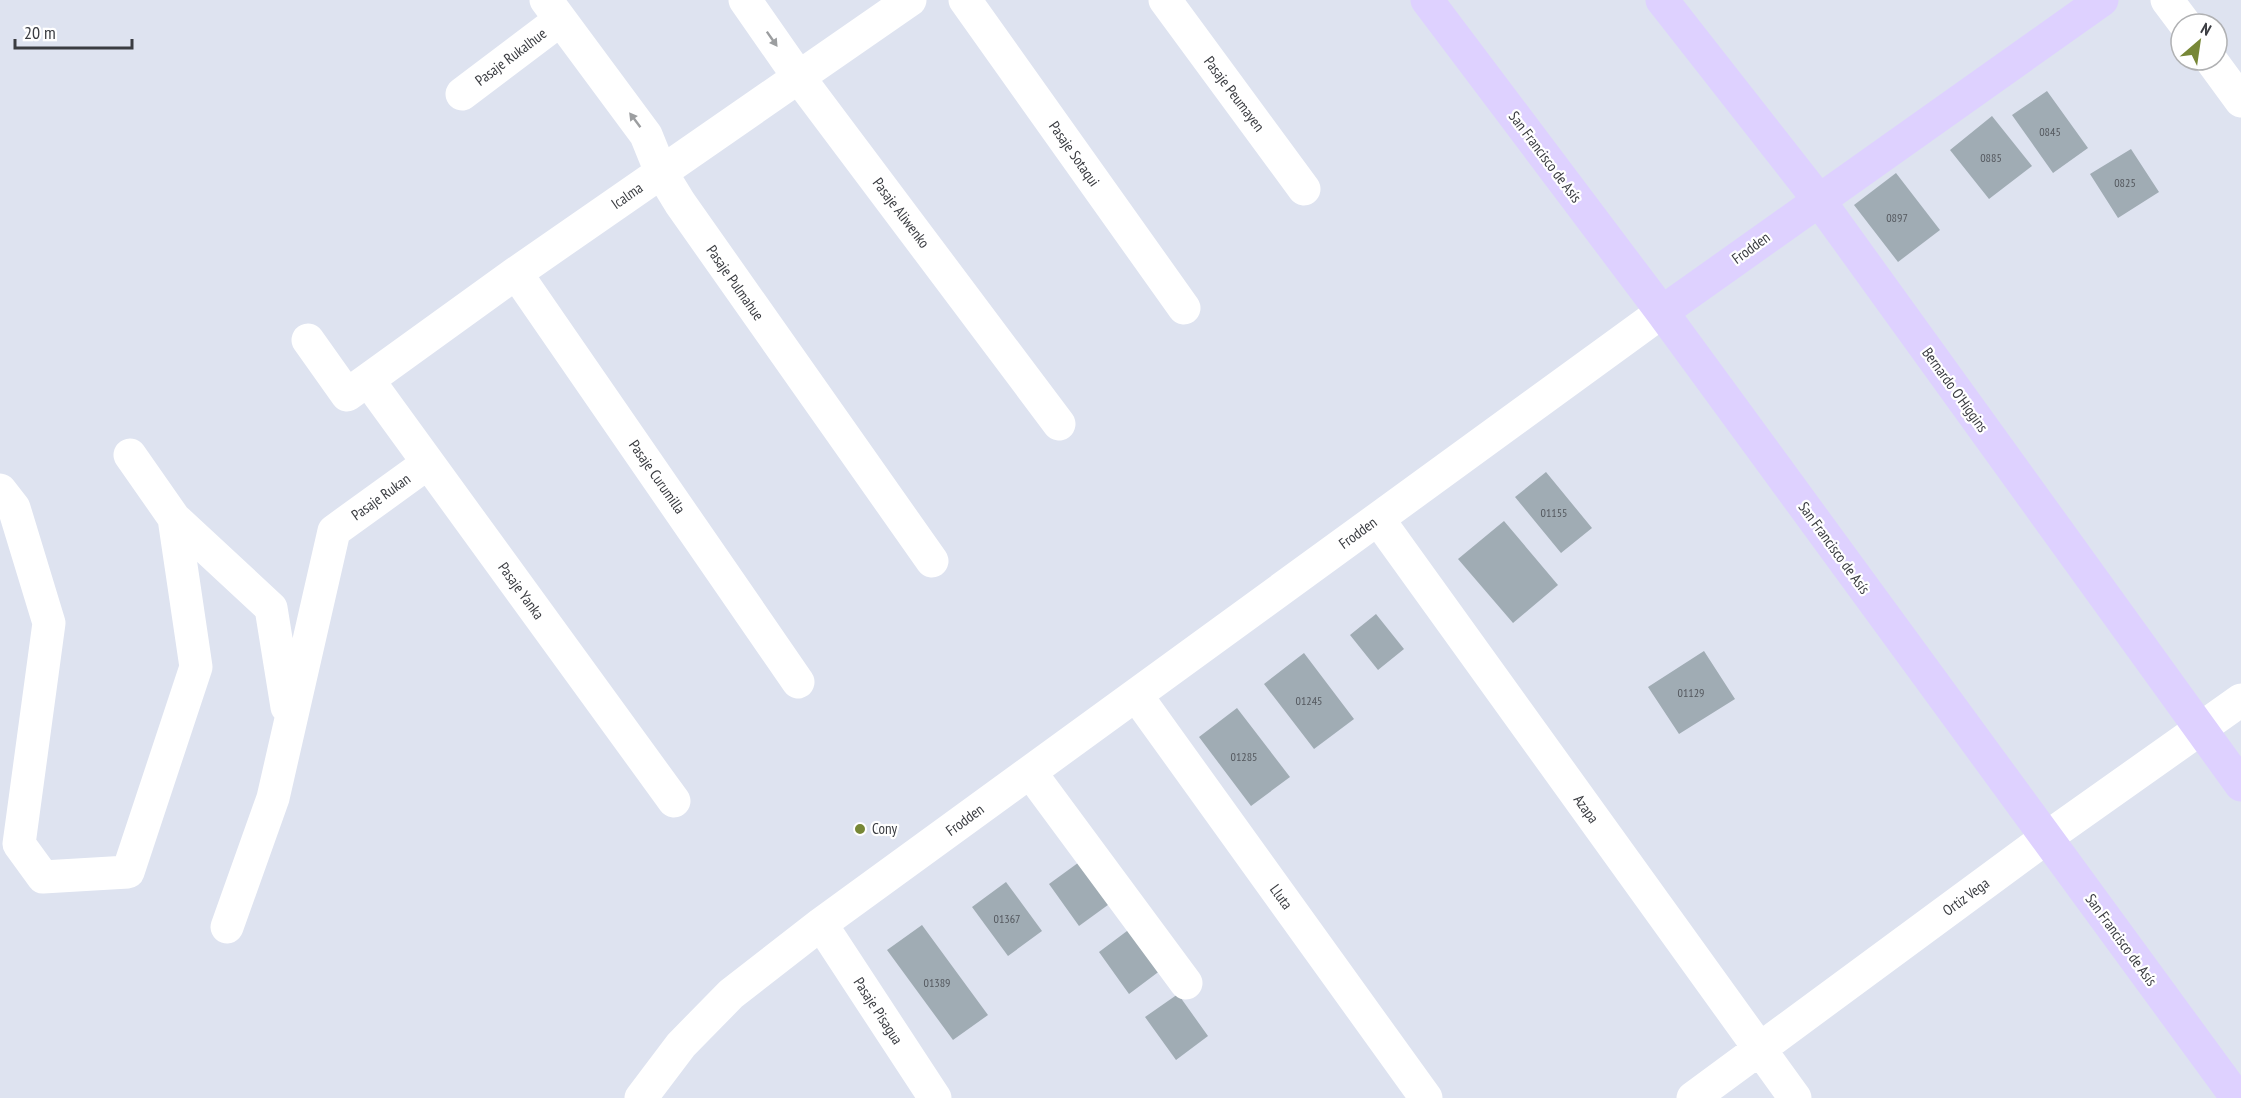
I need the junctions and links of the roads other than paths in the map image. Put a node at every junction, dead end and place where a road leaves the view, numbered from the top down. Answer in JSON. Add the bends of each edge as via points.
{"nodes":[{"id":1,"x":745,"y":0,"type":"edge"},
{"id":2,"x":910,"y":0,"type":"edge"},
{"id":3,"x":965,"y":0,"type":"edge"},
{"id":4,"x":1165,"y":0,"type":"edge"},
{"id":5,"x":1427,"y":0,"type":"edge"},
{"id":6,"x":1662,"y":0,"type":"edge"},
{"id":7,"x":2102,"y":0,"type":"edge"},
{"id":8,"x":553,"y":10,"type":"edge"},
{"id":9,"x":2220,"y":72,"type":"edge"},
{"id":10,"x":800,"y":79,"type":"junction"},
{"id":11,"x":462,"y":94,"type":"dead end"},
{"id":12,"x":2241,"y":101,"type":"edge"},
{"id":13,"x":661,"y":172,"type":"junction"},
{"id":14,"x":1304,"y":189,"type":"dead end"},
{"id":15,"x":1818,"y":200,"type":"junction"},
{"id":16,"x":516,"y":273,"type":"junction"},
{"id":17,"x":1184,"y":308,"type":"dead end"},
{"id":18,"x":1662,"y":312,"type":"junction"},
{"id":19,"x":308,"y":340,"type":"dead end"},
{"id":20,"x":358,"y":388,"type":"junction"},
{"id":21,"x":1059,"y":424,"type":"dead end"},
{"id":22,"x":130,"y":455,"type":"dead end"},
{"id":23,"x":428,"y":463,"type":"junction"},
{"id":24,"x":0,"y":490,"type":"edge"},
{"id":25,"x":174,"y":518,"type":"junction"},
{"id":26,"x":1378,"y":519,"type":"junction"},
{"id":27,"x":932,"y":561,"type":"dead end"},
{"id":28,"x":798,"y":682,"type":"dead end"},
{"id":29,"x":1136,"y":695,"type":"junction"},
{"id":30,"x":2241,"y":700,"type":"edge"},
{"id":31,"x":290,"y":726,"type":"junction"},
{"id":32,"x":2201,"y":729,"type":"junction"},
{"id":33,"x":1030,"y":772,"type":"junction"},
{"id":34,"x":2241,"y":785,"type":"edge"},
{"id":35,"x":674,"y":801,"type":"dead end"},
{"id":36,"x":2046,"y":838,"type":"junction"},
{"id":37,"x":821,"y":924,"type":"junction"},
{"id":38,"x":227,"y":927,"type":"dead end"},
{"id":39,"x":1186,"y":983,"type":"dead end"},
{"id":40,"x":1758,"y":1048,"type":"junction"},
{"id":41,"x":641,"y":1098,"type":"edge"},
{"id":42,"x":935,"y":1098,"type":"edge"},
{"id":43,"x":1426,"y":1098,"type":"edge"},
{"id":44,"x":1693,"y":1098,"type":"edge"},
{"id":45,"x":1796,"y":1098,"type":"edge"},
{"id":46,"x":2237,"y":1098,"type":"edge"}],
"edges":[{"from":1,"to":10,"type":"street","name":"Pasaje Aliwenko","one_way":true},
{"from":2,"to":10,"type":"street","name":"Icalma"},
{"from":3,"to":17,"type":"street","name":"Pasaje Sotaqui"},
{"from":4,"to":14,"type":"street","name":"Pasaje Peumayen"},
{"from":5,"to":18,"type":"main road","name":"San Francisco de Asís"},
{"from":6,"to":15,"type":"main road","name":"Bernardo O'Higgins"},
{"from":7,"to":15,"type":"main road","name":"Frodden"},
{"from":8,"to":11,"type":"street","name":"Pasaje Rukalhue"},
{"from":13,"to":8,"type":"street","name":"Pasaje Pulmahue","one_way":true,"via":[[646,135]]},
{"from":9,"to":12,"type":"street"},
{"from":10,"to":13,"type":"street","name":"Icalma"},
{"from":10,"to":21,"type":"street","name":"Pasaje Aliwenko"},
{"from":13,"to":16,"type":"street","name":"Icalma"},
{"from":13,"to":27,"type":"street","name":"Pasaje Pulmahue"},
{"from":15,"to":18,"type":"main road","name":"Frodden"},
{"from":15,"to":32,"type":"main road","name":"Bernardo O'Higgins"},
{"from":16,"to":20,"type":"street","name":"Icalma"},
{"from":16,"to":28,"type":"street","name":"Pasaje Curumilla"},
{"from":18,"to":26,"type":"street","name":"Frodden"},
{"from":18,"to":36,"type":"main road","name":"San Francisco de Asís"},
{"from":19,"to":20,"type":"street","name":"Pasaje Yanka"},
{"from":20,"to":23,"type":"street","name":"Pasaje Yanka"},
{"from":22,"to":25,"type":"street"},
{"from":23,"to":31,"type":"street","name":"Pasaje Rukan","via":[[334,531]]},
{"from":23,"to":35,"type":"street","name":"Pasaje Yanka"},
{"from":24,"to":25,"type":"street","via":[[14,508],[49,623],[19,844],[43,877],[128,872],[196,667]]},
{"from":25,"to":31,"type":"street","via":[[272,608]]},
{"from":26,"to":29,"type":"street","name":"Frodden"},
{"from":26,"to":40,"type":"street","name":"Azapa"},
{"from":29,"to":33,"type":"street","name":"Frodden"},
{"from":29,"to":43,"type":"street","name":"Lluta"},
{"from":30,"to":32,"type":"street","name":"Ortiz Vega"},
{"from":31,"to":38,"type":"street","via":[[273,798]]},
{"from":32,"to":34,"type":"main road","name":"Bernardo O'Higgins"},
{"from":32,"to":36,"type":"street","name":"Ortiz Vega"},
{"from":33,"to":37,"type":"street","name":"Frodden"},
{"from":33,"to":39,"type":"street"},
{"from":36,"to":40,"type":"street","name":"Ortiz Vega"},
{"from":36,"to":46,"type":"main road","name":"San Francisco de Asís"},
{"from":37,"to":41,"type":"street","name":"Frodden","via":[[731,994],[681,1045]]},
{"from":37,"to":42,"type":"street","name":"Pasaje Pisagua"},
{"from":40,"to":44,"type":"street","name":"Ortiz Vega"},
{"from":40,"to":45,"type":"street","name":"Azapa"}]}
